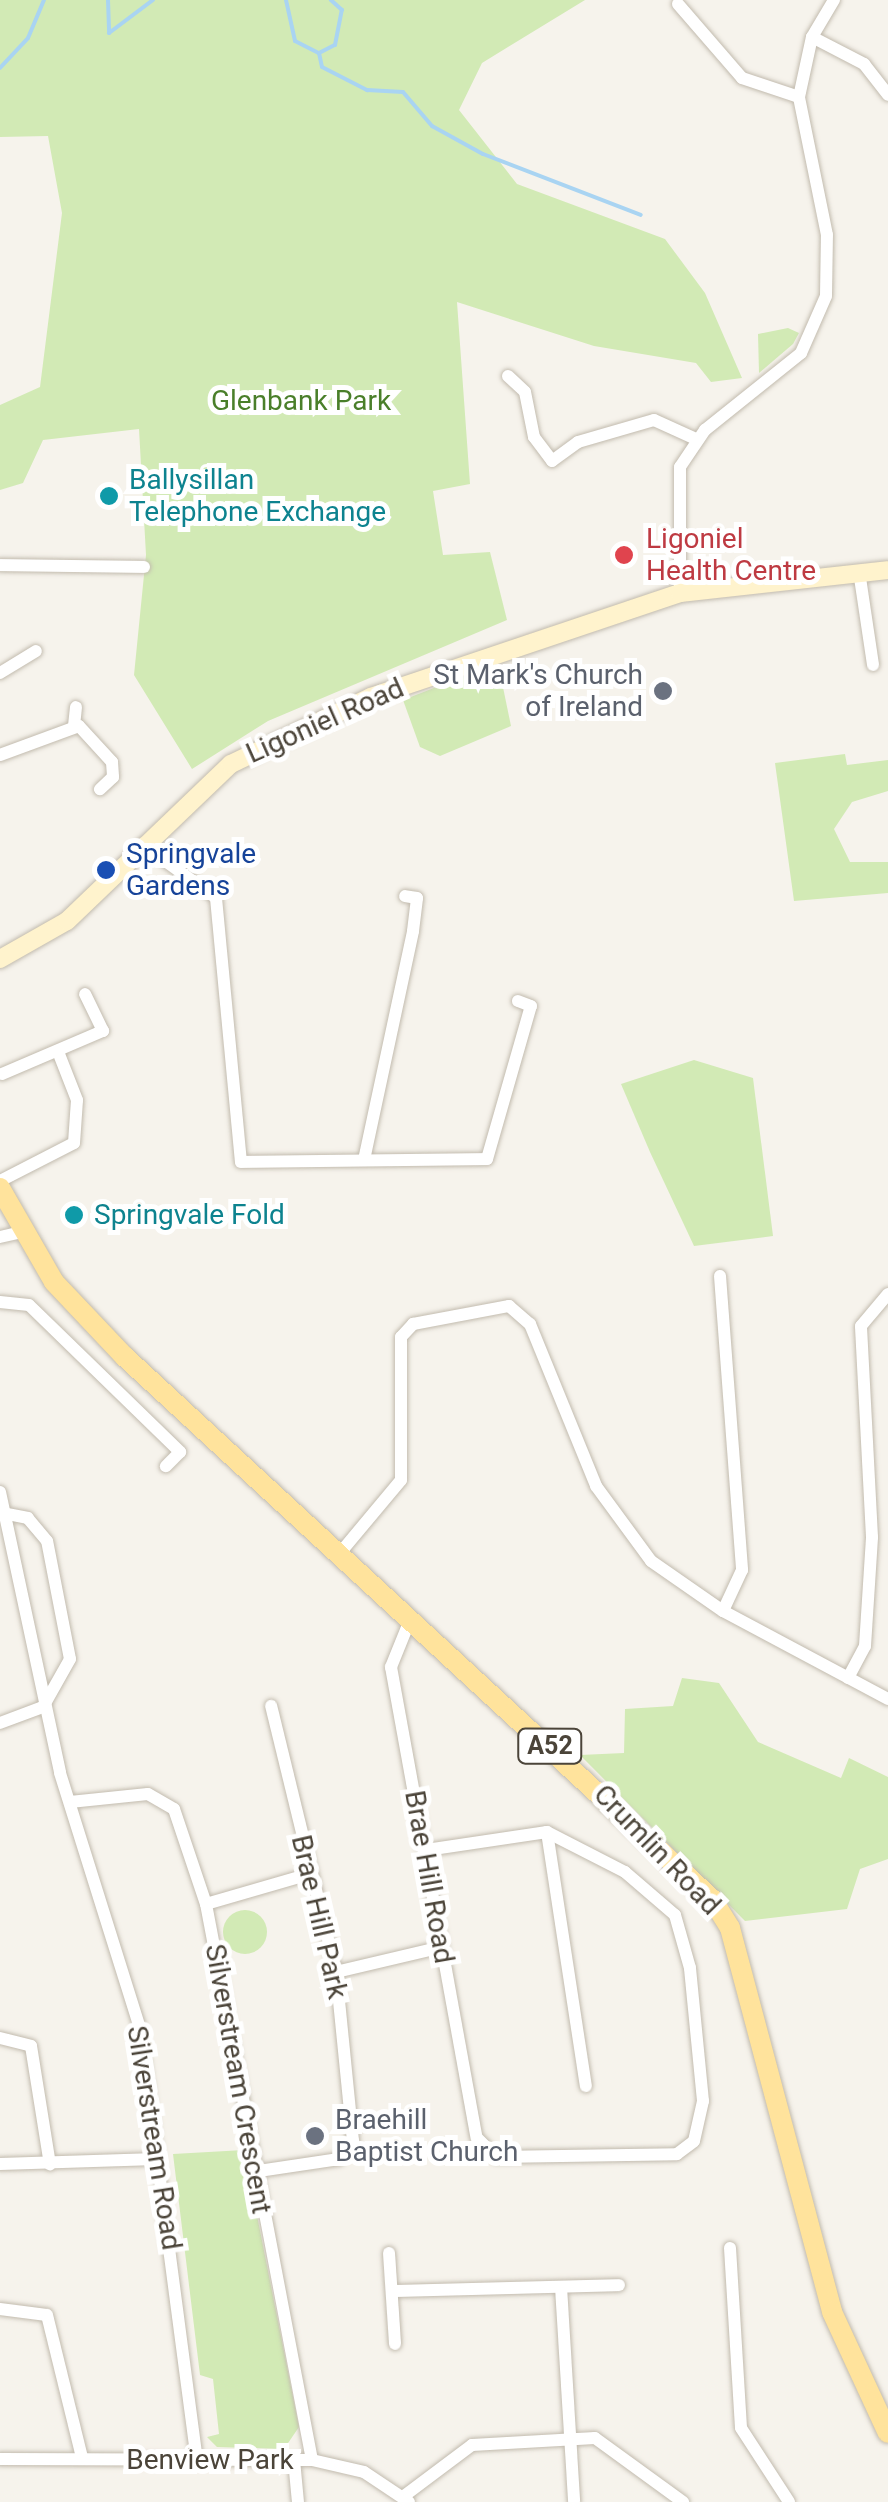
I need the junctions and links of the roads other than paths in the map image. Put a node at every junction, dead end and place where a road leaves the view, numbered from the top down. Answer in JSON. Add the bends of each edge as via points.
{"nodes":[{"id":1,"x":834,"y":0,"type":"edge"},
{"id":2,"x":675,"y":6,"type":"edge"},
{"id":3,"x":812,"y":37,"type":"junction"},
{"id":4,"x":888,"y":95,"type":"edge"},
{"id":5,"x":799,"y":98,"type":"junction"},
{"id":6,"x":508,"y":376,"type":"dead end"},
{"id":7,"x":696,"y":439,"type":"junction"},
{"id":8,"x":0,"y":565,"type":"edge"},
{"id":9,"x":144,"y":566,"type":"dead end"},
{"id":10,"x":888,"y":570,"type":"edge"},
{"id":11,"x":859,"y":571,"type":"junction"},
{"id":12,"x":680,"y":593,"type":"junction"},
{"id":13,"x":36,"y":652,"type":"dead end"},
{"id":14,"x":873,"y":665,"type":"dead end"},
{"id":15,"x":0,"y":674,"type":"edge"},
{"id":16,"x":76,"y":708,"type":"dead end"},
{"id":17,"x":74,"y":726,"type":"junction"},
{"id":18,"x":0,"y":755,"type":"edge"},
{"id":19,"x":100,"y":788,"type":"dead end"},
{"id":20,"x":142,"y":844,"type":"junction"},
{"id":21,"x":404,"y":896,"type":"dead end"},
{"id":22,"x":0,"y":959,"type":"edge"},
{"id":23,"x":85,"y":994,"type":"dead end"},
{"id":24,"x":518,"y":1000,"type":"dead end"},
{"id":25,"x":59,"y":1054,"type":"junction"},
{"id":26,"x":2,"y":1074,"type":"edge"},
{"id":27,"x":364,"y":1160,"type":"junction"},
{"id":28,"x":0,"y":1184,"type":"edge"},
{"id":29,"x":22,"y":1232,"type":"junction"},
{"id":30,"x":0,"y":1236,"type":"edge"},
{"id":31,"x":720,"y":1276,"type":"dead end"},
{"id":32,"x":888,"y":1294,"type":"edge"},
{"id":33,"x":0,"y":1302,"type":"edge"},
{"id":34,"x":166,"y":1466,"type":"dead end"},
{"id":35,"x":0,"y":1492,"type":"edge"},
{"id":36,"x":8,"y":1514,"type":"junction"},
{"id":37,"x":340,"y":1554,"type":"junction"},
{"id":38,"x":723,"y":1611,"type":"junction"},
{"id":39,"x":410,"y":1620,"type":"junction"},
{"id":40,"x":848,"y":1678,"type":"junction"},
{"id":41,"x":888,"y":1699,"type":"edge"},
{"id":42,"x":271,"y":1706,"type":"dead end"},
{"id":43,"x":44,"y":1708,"type":"junction"},
{"id":44,"x":0,"y":1723,"type":"edge"},
{"id":45,"x":70,"y":1802,"type":"junction"},
{"id":46,"x":547,"y":1832,"type":"junction"},
{"id":47,"x":426,"y":1850,"type":"junction"},
{"id":48,"x":309,"y":1874,"type":"junction"},
{"id":49,"x":206,"y":1904,"type":"junction"},
{"id":50,"x":442,"y":1947,"type":"junction"},
{"id":51,"x":336,"y":1972,"type":"junction"},
{"id":52,"x":0,"y":2038,"type":"edge"},
{"id":53,"x":586,"y":2086,"type":"dead end"},
{"id":54,"x":156,"y":2159,"type":"junction"},
{"id":55,"x":0,"y":2164,"type":"edge"},
{"id":56,"x":50,"y":2164,"type":"junction"},
{"id":57,"x":252,"y":2172,"type":"junction"},
{"id":58,"x":730,"y":2248,"type":"dead end"},
{"id":59,"x":389,"y":2252,"type":"dead end"},
{"id":60,"x":619,"y":2285,"type":"dead end"},
{"id":61,"x":560,"y":2287,"type":"junction"},
{"id":62,"x":392,"y":2291,"type":"junction"},
{"id":63,"x":0,"y":2309,"type":"edge"},
{"id":64,"x":395,"y":2344,"type":"dead end"},
{"id":65,"x":888,"y":2433,"type":"edge"},
{"id":66,"x":572,"y":2440,"type":"junction"},
{"id":67,"x":82,"y":2458,"type":"junction"},
{"id":68,"x":0,"y":2459,"type":"edge"},
{"id":69,"x":294,"y":2460,"type":"junction"},
{"id":70,"x":312,"y":2460,"type":"junction"},
{"id":71,"x":197,"y":2461,"type":"junction"},
{"id":72,"x":406,"y":2499,"type":"edge"},
{"id":73,"x":298,"y":2502,"type":"edge"},
{"id":74,"x":574,"y":2502,"type":"edge"},
{"id":75,"x":683,"y":2502,"type":"edge"},
{"id":76,"x":789,"y":2502,"type":"edge"}],
"edges":[{"from":1,"to":3,"type":"street"},
{"from":2,"to":5,"type":"street","via":[[742,78]]},
{"from":3,"to":4,"type":"street","via":[[864,64]]},
{"from":3,"to":5,"type":"street"},
{"from":5,"to":7,"type":"street","via":[[827,235],[826,296],[778,380]]},
{"from":6,"to":7,"type":"street","via":[[525,392],[534,437],[552,461],[578,442],[654,420]]},
{"from":7,"to":12,"type":"street","via":[[680,467]]},
{"from":8,"to":9,"type":"street"},
{"from":10,"to":11,"type":"street","name":"Ligoniel Road"},
{"from":11,"to":12,"type":"street","name":"Ligoniel Road"},
{"from":11,"to":14,"type":"street"},
{"from":12,"to":20,"type":"street","name":"Ligoniel Road","via":[[507,644],[267,743],[201,788]]},
{"from":13,"to":15,"type":"street"},
{"from":16,"to":17,"type":"street"},
{"from":17,"to":18,"type":"street"},
{"from":17,"to":19,"type":"street","via":[[112,762],[113,777]]},
{"from":20,"to":22,"type":"street","name":"Ligoniel Road","via":[[67,921]]},
{"from":20,"to":27,"type":"street","via":[[216,898],[234,1149],[248,1165]]},
{"from":21,"to":27,"type":"street","via":[[417,898],[413,931]]},
{"from":23,"to":25,"type":"street","via":[[104,1031]]},
{"from":24,"to":27,"type":"street","via":[[531,1006],[487,1159]]},
{"from":25,"to":26,"type":"street"},
{"from":25,"to":28,"type":"street","via":[[77,1100],[74,1143]]},
{"from":28,"to":29,"type":"main road","name":"Crumlin Road","number":"A52"},
{"from":29,"to":30,"type":"street"},
{"from":29,"to":37,"type":"main road","name":"Crumlin Road","number":"A52","via":[[125,1357]]},
{"from":31,"to":38,"type":"street","via":[[742,1570]]},
{"from":32,"to":40,"type":"street","via":[[861,1326],[872,1537],[865,1646]]},
{"from":33,"to":34,"type":"street","via":[[30,1306],[180,1452]]},
{"from":35,"to":36,"type":"street","name":"Silverstream Road"},
{"from":36,"to":43,"type":"street","name":"Silverstream Road"},
{"from":36,"to":43,"type":"street","via":[[28,1518],[46,1540],[70,1659]]},
{"from":37,"to":38,"type":"street","via":[[401,1480],[401,1336],[413,1324],[509,1306],[530,1324],[596,1486],[624,1527],[652,1561]]},
{"from":37,"to":39,"type":"main road","name":"Crumlin Road","number":"A52"},
{"from":38,"to":40,"type":"street"},
{"from":39,"to":47,"type":"street","name":"Brae Hill Road","via":[[391,1667]]},
{"from":39,"to":65,"type":"main road","name":"Crumlin Road","number":"A52","via":[[721,1914],[832,2312]]},
{"from":40,"to":41,"type":"street"},
{"from":42,"to":48,"type":"street","name":"Brae Hill Park"},
{"from":43,"to":44,"type":"street"},
{"from":43,"to":45,"type":"street","name":"Silverstream Road"},
{"from":45,"to":49,"type":"street","name":"Silverstream Crescent","via":[[164,1799]]},
{"from":45,"to":54,"type":"street","name":"Silverstream Road","via":[[140,2028]]},
{"from":46,"to":47,"type":"street"},
{"from":46,"to":50,"type":"street","name":"Brae Hill Road","via":[[625,1872],[674,1915],[690,1968],[703,2102],[694,2140],[677,2154],[496,2157],[477,2138]]},
{"from":46,"to":53,"type":"street"},
{"from":47,"to":50,"type":"street","name":"Brae Hill Road"},
{"from":48,"to":49,"type":"street"},
{"from":48,"to":51,"type":"street","name":"Brae Hill Park"},
{"from":49,"to":57,"type":"street","name":"Silverstream Crescent"},
{"from":50,"to":51,"type":"street"},
{"from":51,"to":57,"type":"street","name":"Brae Hill Park","via":[[352,2141],[340,2160]]},
{"from":52,"to":56,"type":"street","via":[[31,2046]]},
{"from":54,"to":56,"type":"street"},
{"from":54,"to":71,"type":"street","name":"Silverstream Road"},
{"from":55,"to":56,"type":"street"},
{"from":57,"to":70,"type":"street","name":"Silverstream Crescent"},
{"from":58,"to":76,"type":"street","via":[[741,2428]]},
{"from":59,"to":62,"type":"street"},
{"from":60,"to":61,"type":"street"},
{"from":61,"to":62,"type":"street"},
{"from":61,"to":66,"type":"street"},
{"from":62,"to":64,"type":"street"},
{"from":63,"to":67,"type":"street","via":[[48,2315]]},
{"from":66,"to":72,"type":"street","via":[[472,2445]]},
{"from":66,"to":74,"type":"street"},
{"from":66,"to":75,"type":"street","via":[[616,2446]]},
{"from":67,"to":68,"type":"street","name":"Benview Park"},
{"from":67,"to":71,"type":"street","name":"Benview Park"},
{"from":69,"to":70,"type":"street","name":"Benview Park"},
{"from":69,"to":71,"type":"street","name":"Benview Park"},
{"from":69,"to":73,"type":"street"},
{"from":70,"to":72,"type":"street","name":"Benview Park","via":[[364,2472]]}]}
